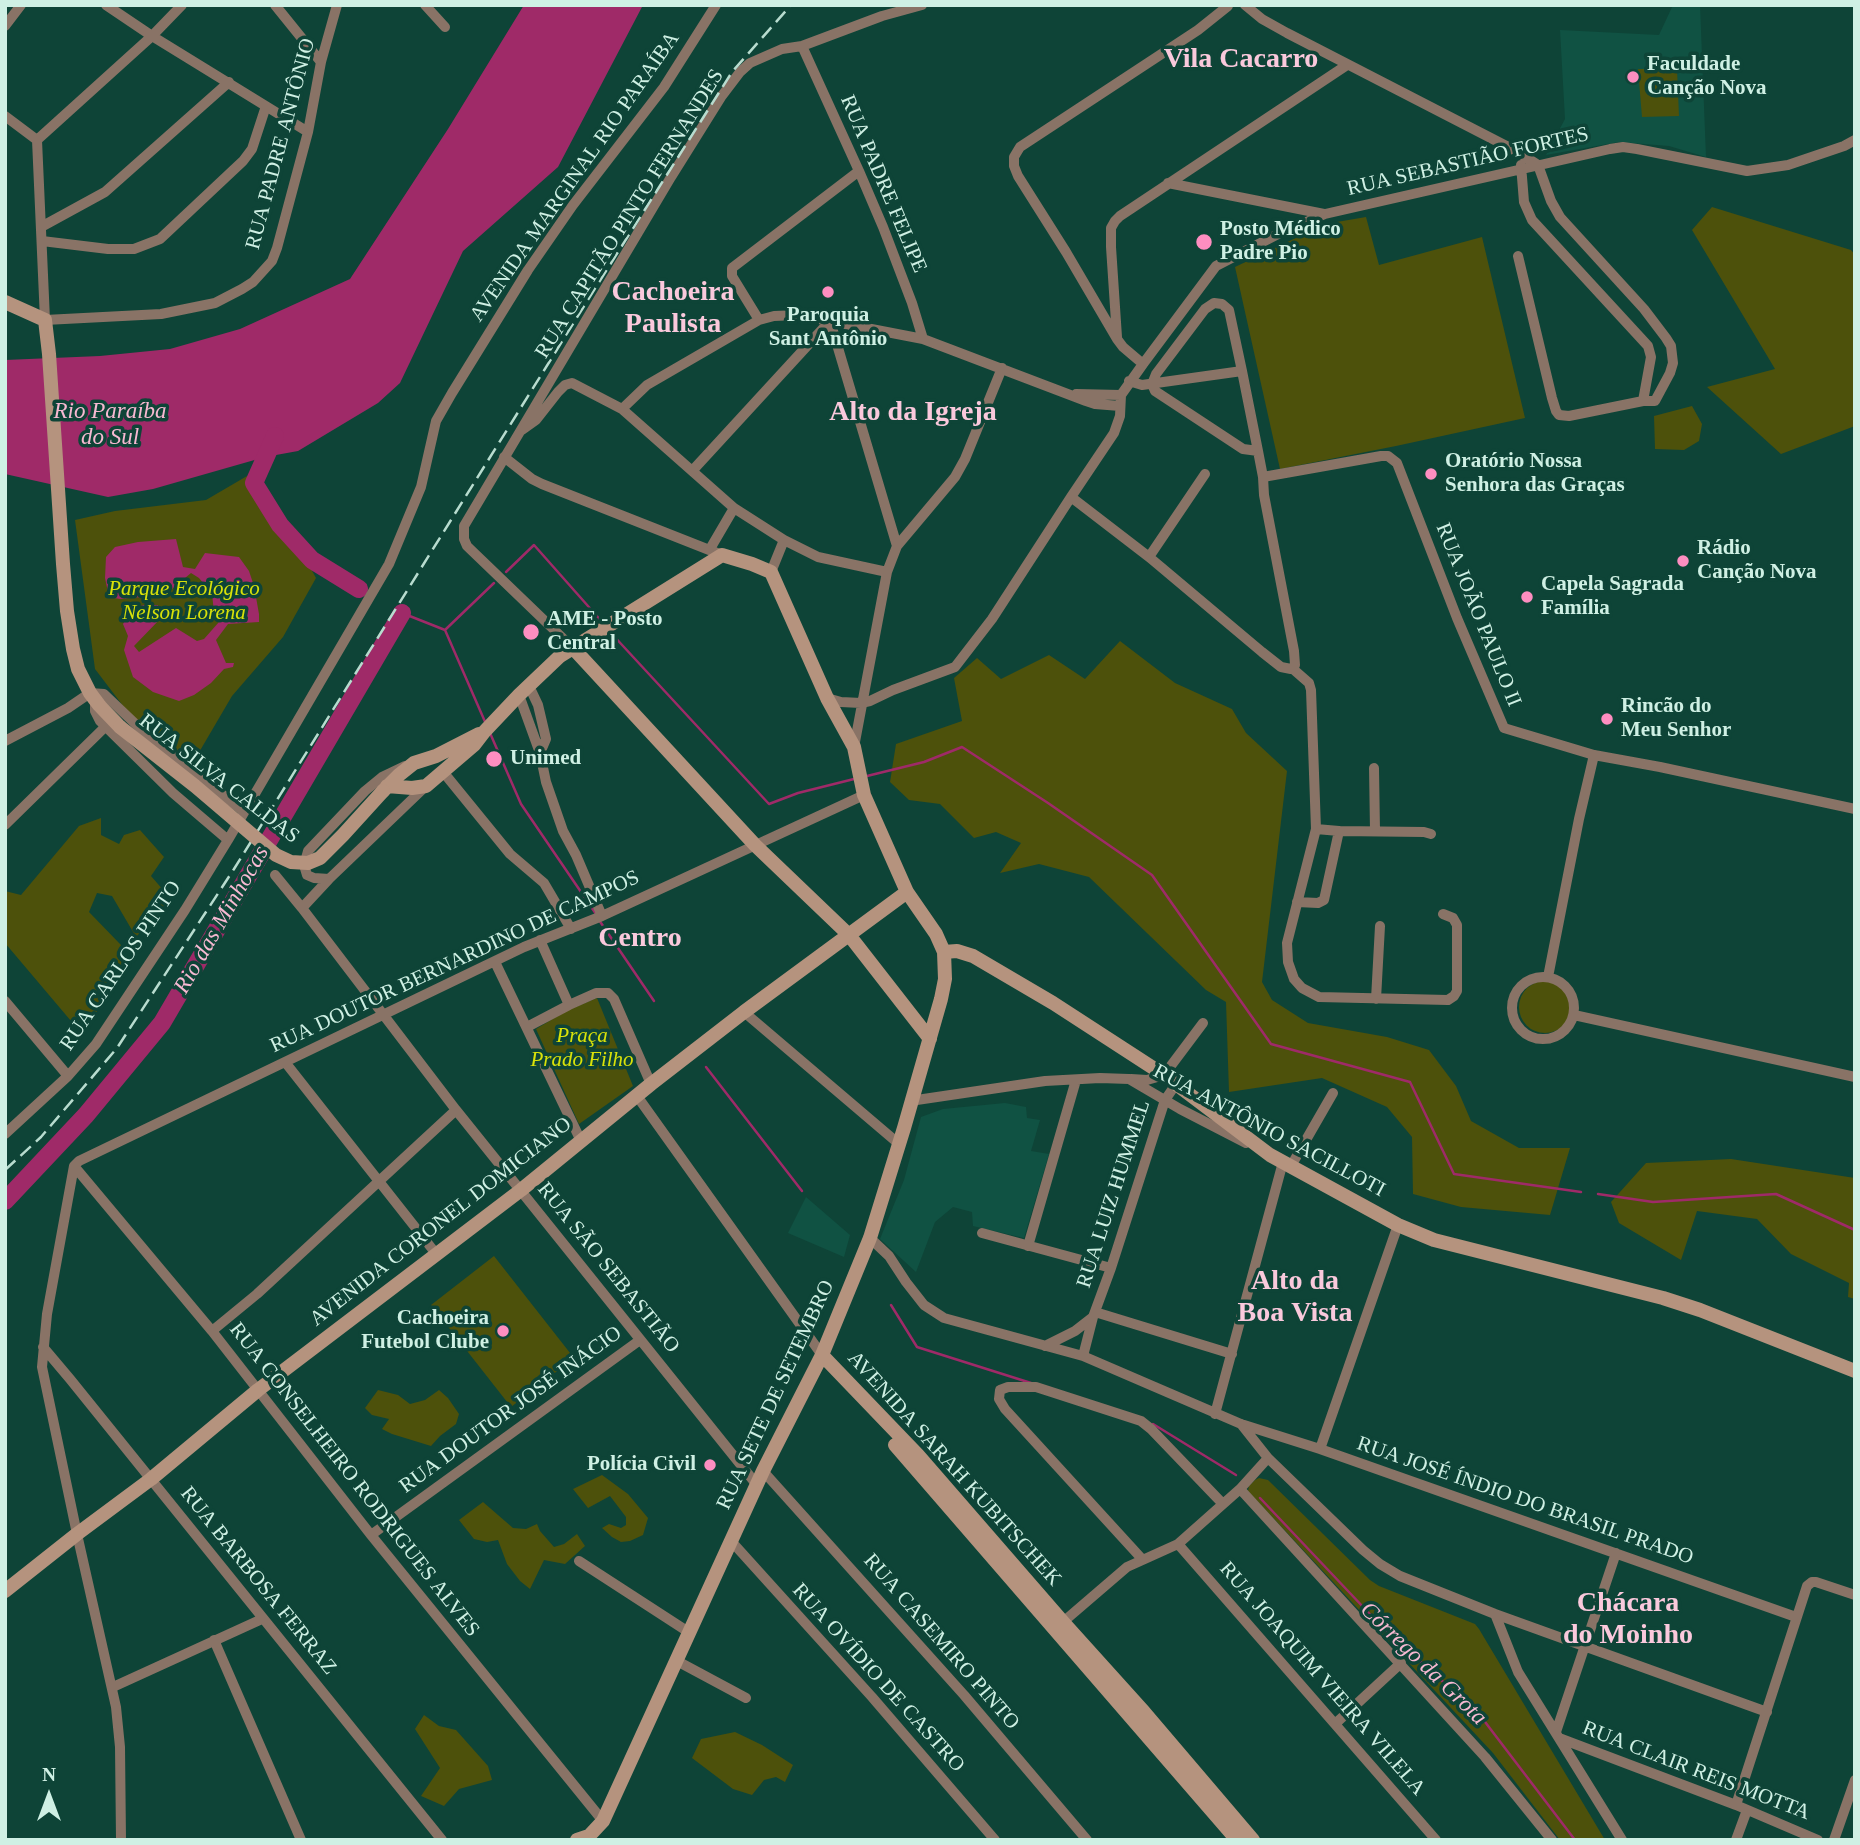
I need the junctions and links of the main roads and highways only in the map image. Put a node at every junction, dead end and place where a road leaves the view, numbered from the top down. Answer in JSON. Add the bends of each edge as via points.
{"nodes":[{"id":1,"x":5,"y":302,"type":"edge"},
{"id":2,"x":573,"y":648,"type":"junction"},
{"id":3,"x":484,"y":732,"type":"junction"},
{"id":4,"x":418,"y":762,"type":"junction"},
{"id":5,"x":434,"y":780,"type":"junction"},
{"id":6,"x":385,"y":788,"type":"junction"},
{"id":7,"x":907,"y":892,"type":"junction"},
{"id":8,"x":849,"y":935,"type":"junction"},
{"id":9,"x":944,"y":952,"type":"junction"},
{"id":10,"x":930,"y":1039,"type":"junction"},
{"id":11,"x":822,"y":1355,"type":"junction"},
{"id":12,"x":1855,"y":1371,"type":"edge"},
{"id":13,"x":914,"y":1458,"type":"junction"},
{"id":14,"x":5,"y":1591,"type":"edge"},
{"id":15,"x":586,"y":1839,"type":"edge"},
{"id":16,"x":1237,"y":1840,"type":"edge"},
{"id":17,"x":1253,"y":1840,"type":"edge"}],
"edges":[{"from":1,"to":6,"type":"main road","name":"RUA SILVA CALDAS","bridge":true,"via":[[45,320],[73,649],[78,669],[113,727],[195,786],[284,860],[314,861]]},
{"from":2,"to":3,"type":"main road"},
{"from":2,"to":7,"type":"main road","via":[[716,552],[771,572],[854,747],[864,795]]},
{"from":2,"to":8,"type":"main road","via":[[755,845]]},
{"from":3,"to":4,"type":"main road"},
{"from":3,"to":5,"type":"main road"},
{"from":4,"to":5,"type":"main road"},
{"from":4,"to":6,"type":"main road"},
{"from":5,"to":6,"type":"main road","via":[[412,788]]},
{"from":7,"to":8,"type":"main road","name":"AVENIDA CORONEL DOMICIANO"},
{"from":7,"to":9,"type":"main road"},
{"from":8,"to":10,"type":"main road"},
{"from":8,"to":14,"type":"main road","name":"AVENIDA CORONEL DOMICIANO","via":[[651,1084]]},
{"from":9,"to":10,"type":"main road","name":"RUA SETE DE SETEMBRO","via":[[943,988]]},
{"from":9,"to":12,"type":"main road","name":"RUA ANTÔNIO SACILLOTI","via":[[964,952],[1053,1003],[1170,1079],[1281,1161],[1398,1225],[1434,1240],[1688,1306]]},
{"from":10,"to":11,"type":"main road","name":"RUA SETE DE SETEMBRO","via":[[870,1238]]},
{"from":11,"to":13,"type":"main road","name":"AVENIDA SARAH KUBITSCHEK"},
{"from":11,"to":15,"type":"main road","name":"RUA SETE DE SETEMBRO","via":[[763,1471],[603,1821]]},
{"from":13,"to":16,"type":"main road","name":"AVENIDA SARAH KUBITSCHEK"},
{"from":13,"to":17,"type":"main road","name":"AVENIDA SARAH KUBITSCHEK"}]}
